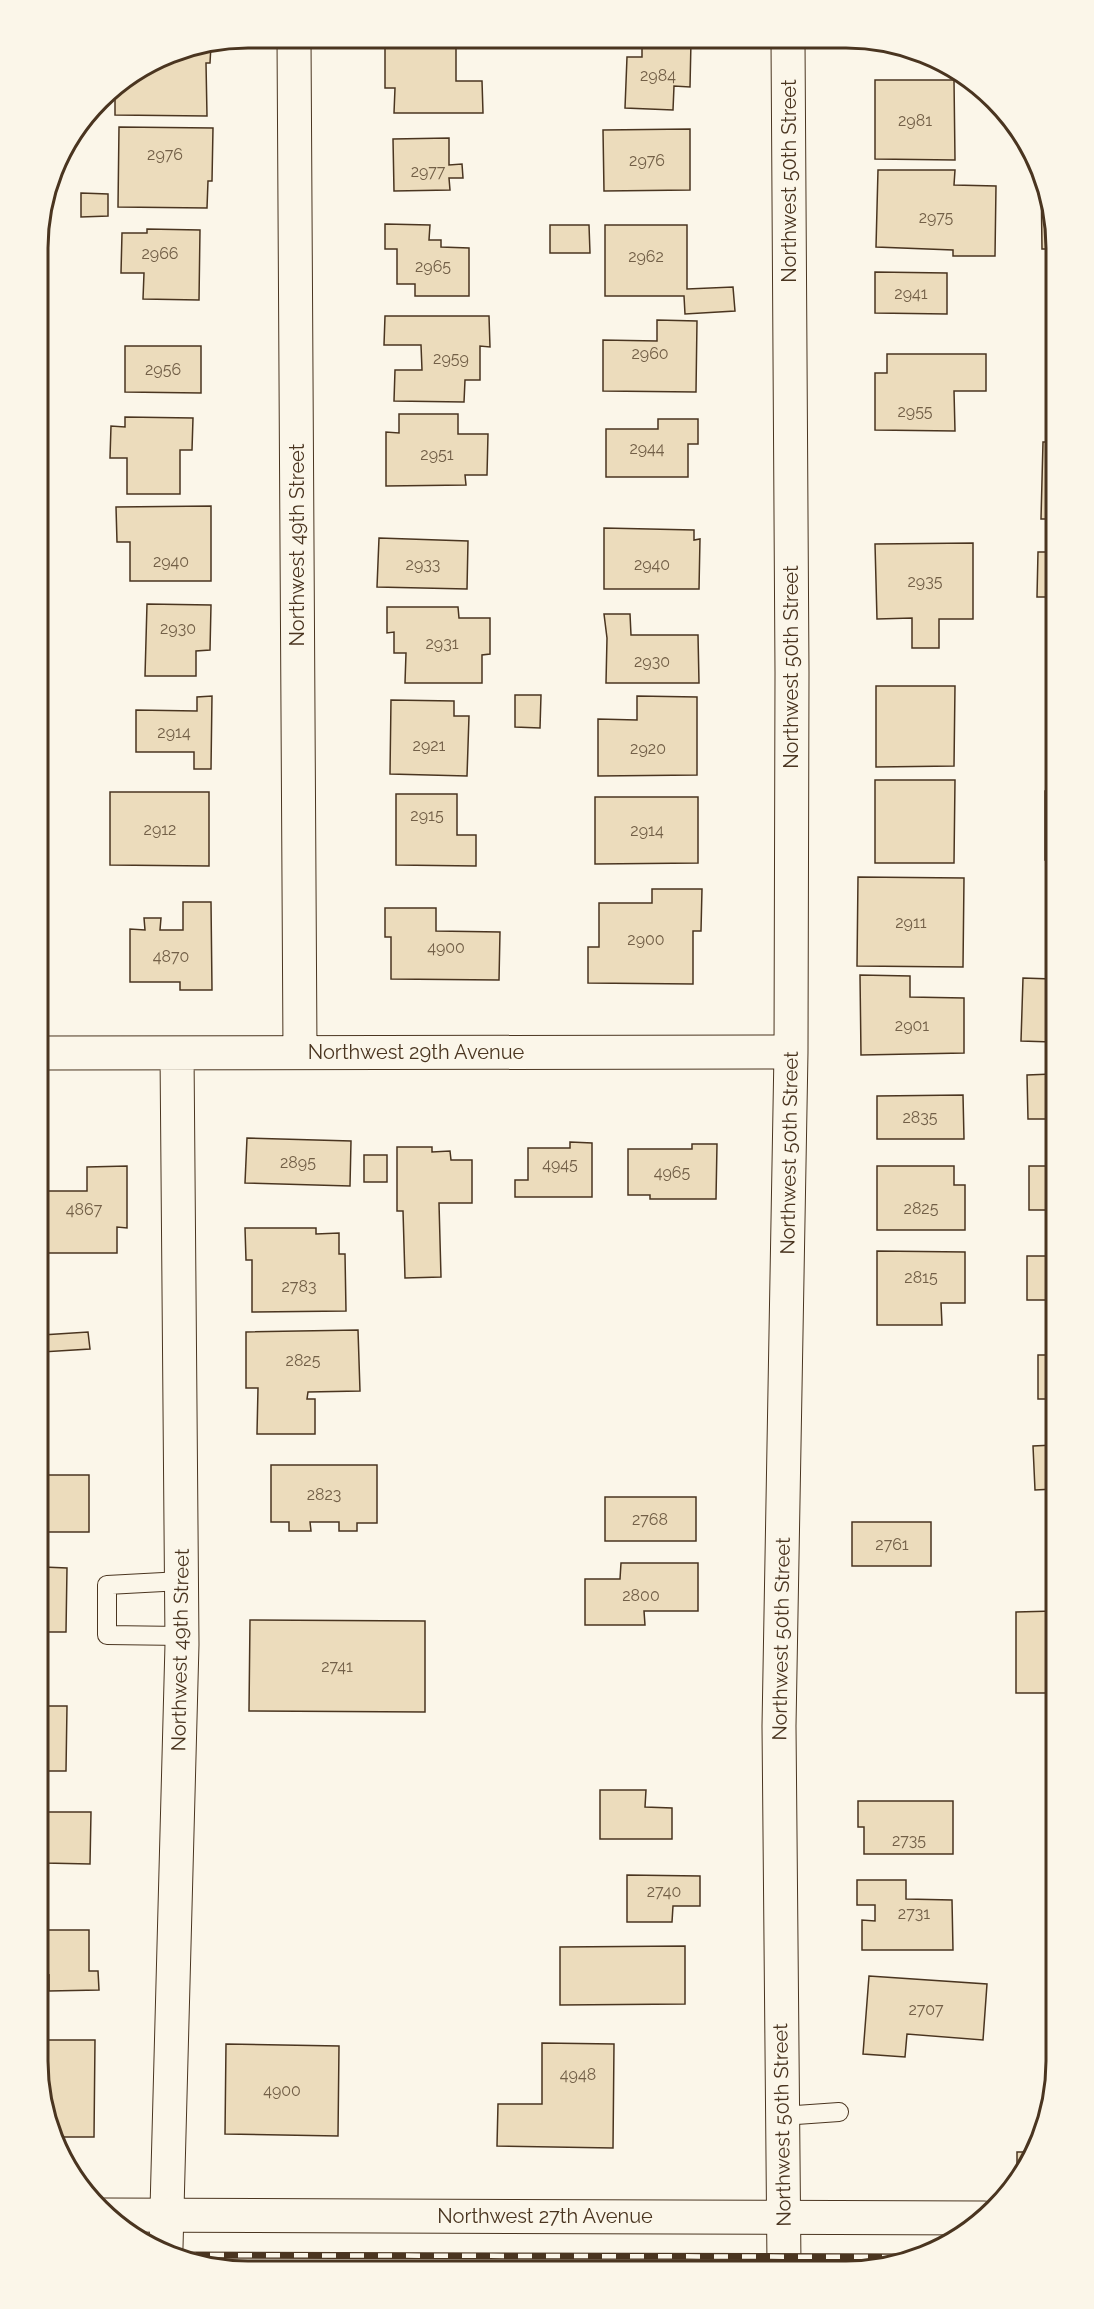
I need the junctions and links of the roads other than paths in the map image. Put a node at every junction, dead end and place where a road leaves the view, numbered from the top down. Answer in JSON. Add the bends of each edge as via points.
{"nodes":[{"id":1,"x":294,"y":48,"type":"edge"},
{"id":2,"x":789,"y":48,"type":"edge"},
{"id":3,"x":300,"y":1052,"type":"junction"},
{"id":4,"x":791,"y":1052,"type":"junction"},
{"id":5,"x":48,"y":1053,"type":"edge"},
{"id":6,"x":177,"y":1053,"type":"junction"},
{"id":7,"x":182,"y":1581,"type":"junction"},
{"id":8,"x":182,"y":1636,"type":"junction"},
{"id":9,"x":839,"y":2112,"type":"dead end"},
{"id":10,"x":782,"y":2116,"type":"junction"},
{"id":11,"x":166,"y":2214,"type":"junction"},
{"id":12,"x":120,"y":2215,"type":"edge"},
{"id":13,"x":783,"y":2217,"type":"junction"},
{"id":14,"x":970,"y":2217,"type":"edge"},
{"id":15,"x":166,"y":2243,"type":"edge"},
{"id":16,"x":784,"y":2261,"type":"edge"}],
"edges":[{"from":1,"to":3,"type":"street","name":"Northwest 49th Street"},
{"from":2,"to":4,"type":"street","name":"Northwest 50th Street"},
{"from":3,"to":4,"type":"street","name":"Northwest 29th Avenue"},
{"from":3,"to":6,"type":"street","name":"Northwest 29th Avenue"},
{"from":4,"to":10,"type":"street","name":"Northwest 50th Street","via":[[779,1726]]},
{"from":5,"to":6,"type":"street","name":"Northwest 29th Avenue"},
{"from":6,"to":7,"type":"street","name":"Northwest 49th Street"},
{"from":7,"to":8,"type":"street","name":"Northwest 49th Street"},
{"from":7,"to":8,"type":"lane","via":[[107,1585],[107,1635]]},
{"from":8,"to":11,"type":"street","name":"Northwest 49th Street"},
{"from":9,"to":10,"type":"lane"},
{"from":10,"to":13,"type":"street","name":"Northwest 50th Street"},
{"from":11,"to":12,"type":"street","name":"Northwest 27th Avenue"},
{"from":11,"to":13,"type":"street","name":"Northwest 27th Avenue"},
{"from":11,"to":15,"type":"street","name":"Northwest 49th Street"},
{"from":13,"to":14,"type":"street","name":"Northwest 27th Avenue"},
{"from":13,"to":16,"type":"street","name":"Northwest 50th Street"}]}
